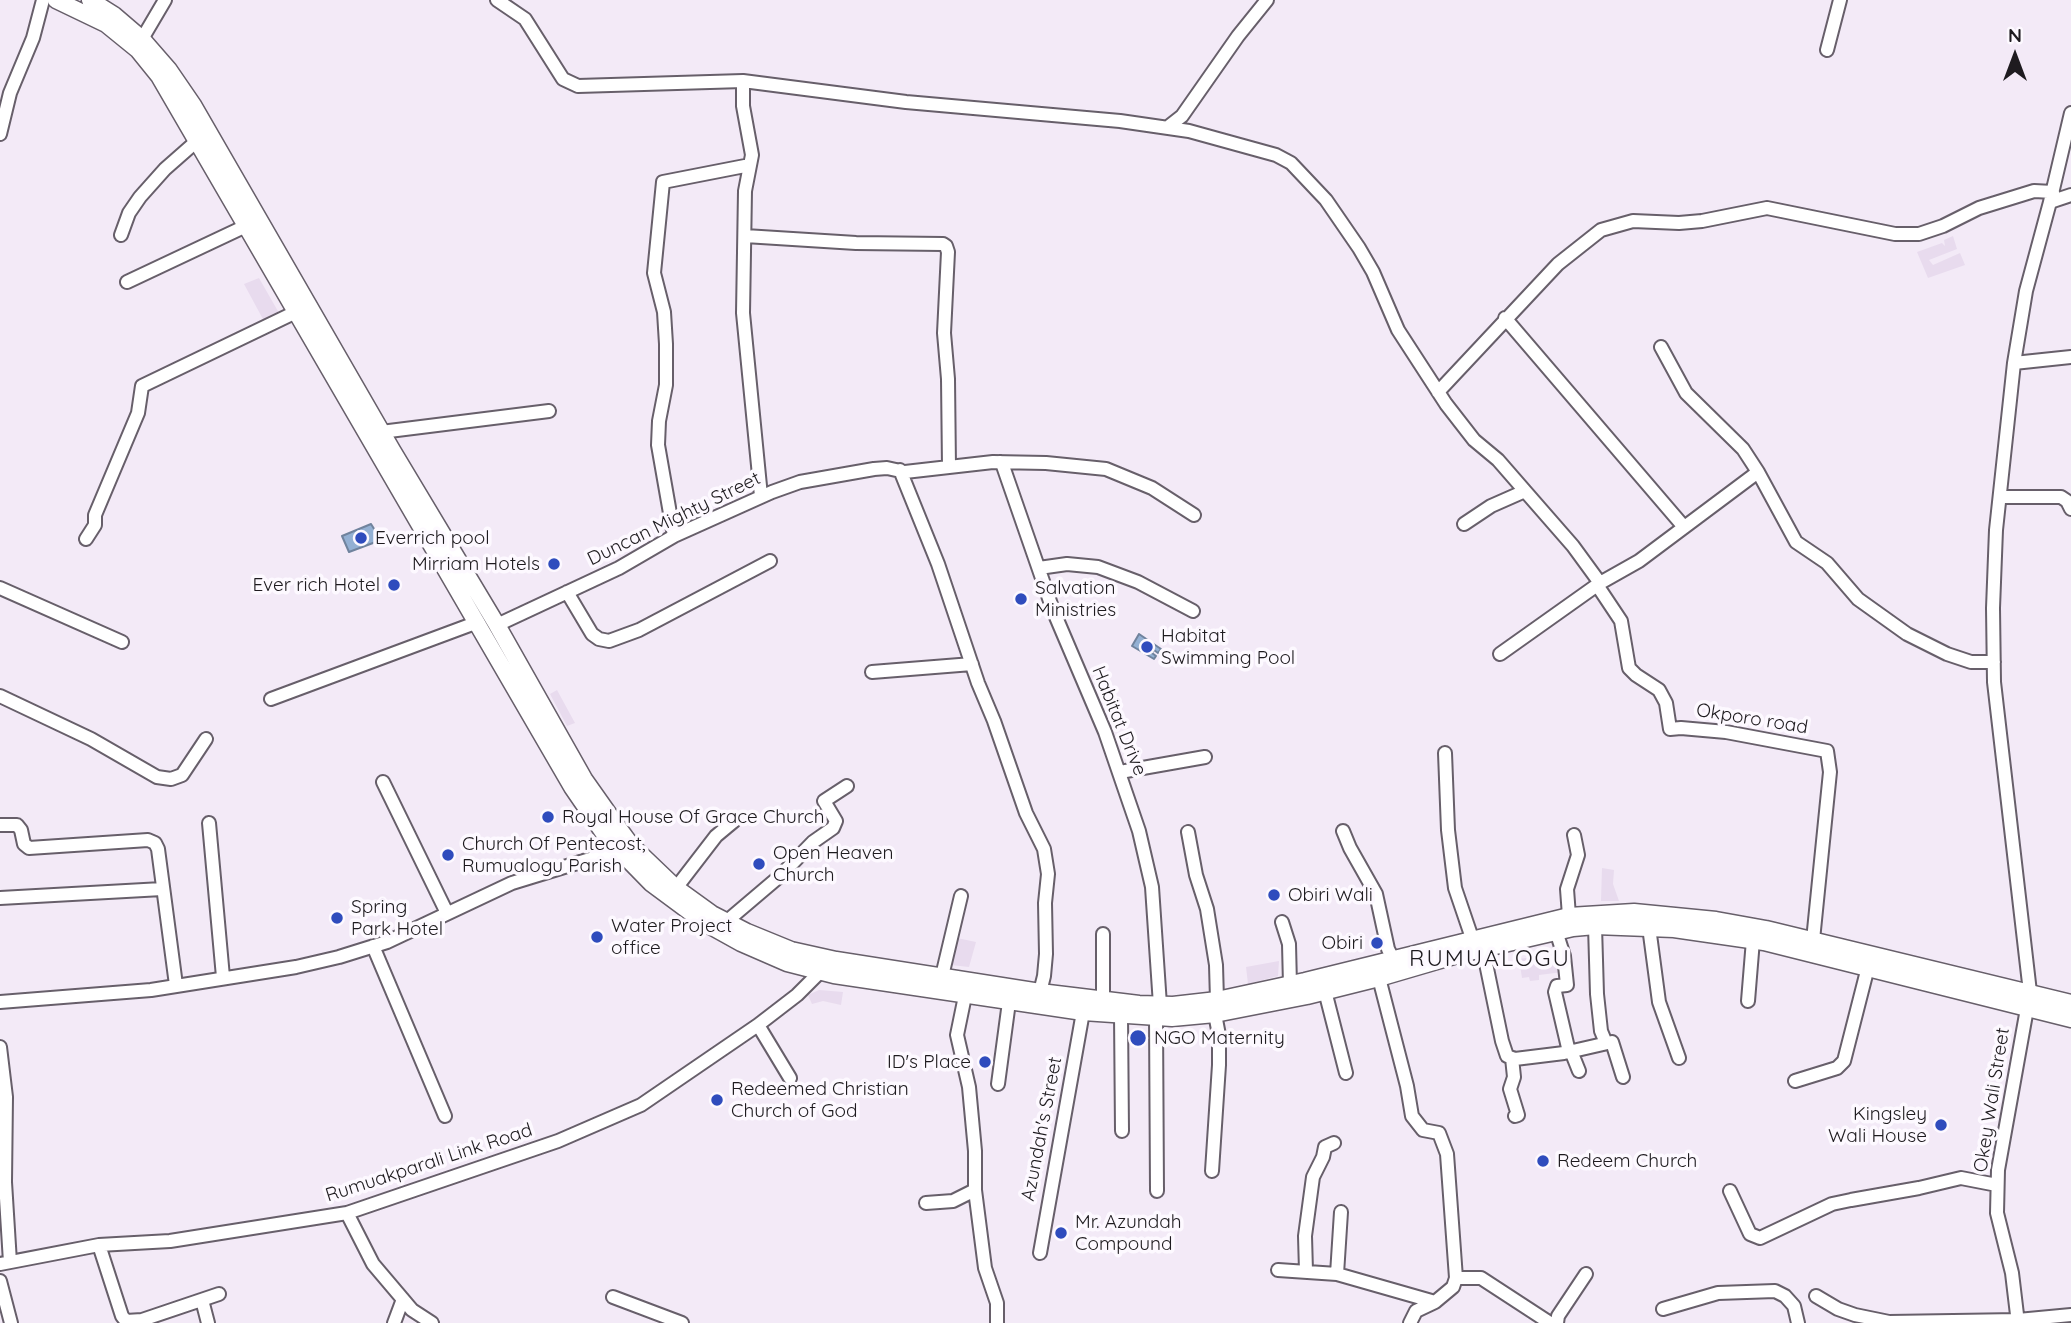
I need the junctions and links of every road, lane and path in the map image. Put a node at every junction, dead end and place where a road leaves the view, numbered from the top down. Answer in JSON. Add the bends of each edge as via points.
{"nodes":[{"id":1,"x":43,"y":0,"type":"edge"},
{"id":2,"x":56,"y":0,"type":"edge"},
{"id":3,"x":90,"y":0,"type":"edge"},
{"id":4,"x":164,"y":0,"type":"edge"},
{"id":5,"x":497,"y":0,"type":"edge"},
{"id":6,"x":1266,"y":0,"type":"edge"},
{"id":7,"x":1840,"y":0,"type":"edge"},
{"id":8,"x":142,"y":39,"type":"junction"},
{"id":9,"x":1827,"y":50,"type":"dead end"},
{"id":10,"x":743,"y":81,"type":"junction"},
{"id":11,"x":2071,"y":113,"type":"edge"},
{"id":12,"x":1168,"y":127,"type":"junction"},
{"id":13,"x":0,"y":134,"type":"edge"},
{"id":14,"x":198,"y":140,"type":"junction"},
{"id":15,"x":750,"y":165,"type":"junction"},
{"id":16,"x":2071,"y":195,"type":"edge"},
{"id":17,"x":2051,"y":197,"type":"junction"},
{"id":18,"x":248,"y":225,"type":"junction"},
{"id":19,"x":121,"y":235,"type":"dead end"},
{"id":20,"x":745,"y":236,"type":"junction"},
{"id":21,"x":127,"y":282,"type":"dead end"},
{"id":22,"x":298,"y":311,"type":"junction"},
{"id":23,"x":1505,"y":318,"type":"junction"},
{"id":24,"x":1661,"y":347,"type":"dead end"},
{"id":25,"x":2071,"y":357,"type":"edge"},
{"id":26,"x":2014,"y":363,"type":"junction"},
{"id":27,"x":1438,"y":392,"type":"junction"},
{"id":28,"x":549,"y":411,"type":"dead end"},
{"id":29,"x":382,"y":432,"type":"junction"},
{"id":30,"x":1000,"y":462,"type":"junction"},
{"id":31,"x":949,"y":467,"type":"junction"},
{"id":32,"x":900,"y":470,"type":"junction"},
{"id":33,"x":1758,"y":472,"type":"junction"},
{"id":34,"x":1525,"y":491,"type":"junction"},
{"id":35,"x":761,"y":496,"type":"junction"},
{"id":36,"x":2000,"y":497,"type":"junction"},
{"id":37,"x":2071,"y":509,"type":"edge"},
{"id":38,"x":1194,"y":515,"type":"dead end"},
{"id":39,"x":1464,"y":523,"type":"dead end"},
{"id":40,"x":1684,"y":527,"type":"junction"},
{"id":41,"x":674,"y":536,"type":"junction"},
{"id":42,"x":86,"y":540,"type":"dead end"},
{"id":43,"x":770,"y":561,"type":"dead end"},
{"id":44,"x":1038,"y":568,"type":"junction"},
{"id":45,"x":1599,"y":584,"type":"junction"},
{"id":46,"x":0,"y":589,"type":"edge"},
{"id":47,"x":567,"y":592,"type":"junction"},
{"id":48,"x":1193,"y":611,"type":"dead end"},
{"id":49,"x":478,"y":622,"type":"junction"},
{"id":50,"x":497,"y":625,"type":"junction"},
{"id":51,"x":122,"y":642,"type":"dead end"},
{"id":52,"x":1500,"y":654,"type":"dead end"},
{"id":53,"x":1994,"y":662,"type":"junction"},
{"id":54,"x":972,"y":664,"type":"junction"},
{"id":55,"x":872,"y":672,"type":"dead end"},
{"id":56,"x":0,"y":696,"type":"edge"},
{"id":57,"x":271,"y":699,"type":"dead end"},
{"id":58,"x":206,"y":739,"type":"dead end"},
{"id":59,"x":1445,"y":753,"type":"dead end"},
{"id":60,"x":1205,"y":758,"type":"dead end"},
{"id":61,"x":1120,"y":772,"type":"junction"},
{"id":62,"x":383,"y":782,"type":"dead end"},
{"id":63,"x":846,"y":786,"type":"dead end"},
{"id":64,"x":734,"y":821,"type":"dead end"},
{"id":65,"x":209,"y":823,"type":"dead end"},
{"id":66,"x":0,"y":825,"type":"edge"},
{"id":67,"x":1343,"y":831,"type":"dead end"},
{"id":68,"x":1188,"y":832,"type":"dead end"},
{"id":69,"x":1574,"y":835,"type":"dead end"},
{"id":70,"x":624,"y":848,"type":"junction"},
{"id":71,"x":676,"y":888,"type":"junction"},
{"id":72,"x":162,"y":889,"type":"junction"},
{"id":73,"x":961,"y":896,"type":"dead end"},
{"id":74,"x":0,"y":898,"type":"edge"},
{"id":75,"x":447,"y":913,"type":"junction"},
{"id":76,"x":1569,"y":916,"type":"junction"},
{"id":77,"x":727,"y":921,"type":"junction"},
{"id":78,"x":1282,"y":922,"type":"dead end"},
{"id":79,"x":1639,"y":922,"type":"junction"},
{"id":80,"x":1595,"y":926,"type":"junction"},
{"id":81,"x":1556,"y":931,"type":"junction"},
{"id":82,"x":1103,"y":934,"type":"dead end"},
{"id":83,"x":1753,"y":940,"type":"junction"},
{"id":84,"x":1813,"y":940,"type":"junction"},
{"id":85,"x":1478,"y":944,"type":"junction"},
{"id":86,"x":373,"y":946,"type":"junction"},
{"id":87,"x":1393,"y":959,"type":"junction"},
{"id":88,"x":1868,"y":967,"type":"junction"},
{"id":89,"x":820,"y":972,"type":"junction"},
{"id":90,"x":942,"y":976,"type":"junction"},
{"id":91,"x":223,"y":977,"type":"junction"},
{"id":92,"x":1379,"y":978,"type":"junction"},
{"id":93,"x":176,"y":985,"type":"junction"},
{"id":94,"x":1290,"y":985,"type":"junction"},
{"id":95,"x":1325,"y":991,"type":"junction"},
{"id":96,"x":1040,"y":992,"type":"junction"},
{"id":97,"x":965,"y":996,"type":"junction"},
{"id":98,"x":1103,"y":1000,"type":"junction"},
{"id":99,"x":2029,"y":1000,"type":"junction"},
{"id":100,"x":1748,"y":1001,"type":"dead end"},
{"id":101,"x":0,"y":1002,"type":"edge"},
{"id":102,"x":1009,"y":1002,"type":"junction"},
{"id":103,"x":2071,"y":1003,"type":"edge"},
{"id":104,"x":1216,"y":1007,"type":"junction"},
{"id":105,"x":1158,"y":1011,"type":"junction"},
{"id":106,"x":1083,"y":1012,"type":"junction"},
{"id":107,"x":1121,"y":1015,"type":"junction"},
{"id":108,"x":2071,"y":1018,"type":"edge"},
{"id":109,"x":758,"y":1025,"type":"junction"},
{"id":110,"x":1606,"y":1043,"type":"junction"},
{"id":111,"x":0,"y":1047,"type":"edge"},
{"id":112,"x":1570,"y":1051,"type":"junction"},
{"id":113,"x":1512,"y":1058,"type":"junction"},
{"id":114,"x":1679,"y":1058,"type":"dead end"},
{"id":115,"x":1579,"y":1071,"type":"dead end"},
{"id":116,"x":1346,"y":1073,"type":"dead end"},
{"id":117,"x":1623,"y":1077,"type":"dead end"},
{"id":118,"x":790,"y":1078,"type":"dead end"},
{"id":119,"x":1795,"y":1081,"type":"dead end"},
{"id":120,"x":998,"y":1084,"type":"dead end"},
{"id":121,"x":444,"y":1116,"type":"dead end"},
{"id":122,"x":1515,"y":1116,"type":"dead end"},
{"id":123,"x":3,"y":1117,"type":"edge"},
{"id":124,"x":1122,"y":1132,"type":"dead end"},
{"id":125,"x":1334,"y":1143,"type":"dead end"},
{"id":126,"x":1212,"y":1171,"type":"dead end"},
{"id":127,"x":1997,"y":1185,"type":"junction"},
{"id":128,"x":975,"y":1190,"type":"junction"},
{"id":129,"x":1157,"y":1191,"type":"dead end"},
{"id":130,"x":1730,"y":1191,"type":"dead end"},
{"id":131,"x":926,"y":1203,"type":"dead end"},
{"id":132,"x":1341,"y":1212,"type":"dead end"},
{"id":133,"x":347,"y":1213,"type":"junction"},
{"id":134,"x":99,"y":1245,"type":"junction"},
{"id":135,"x":1040,"y":1254,"type":"dead end"},
{"id":136,"x":5,"y":1263,"type":"edge"},
{"id":137,"x":1278,"y":1270,"type":"dead end"},
{"id":138,"x":1306,"y":1271,"type":"junction"},
{"id":139,"x":1337,"y":1274,"type":"junction"},
{"id":140,"x":1586,"y":1274,"type":"dead end"},
{"id":141,"x":1456,"y":1278,"type":"junction"},
{"id":142,"x":0,"y":1281,"type":"edge"},
{"id":143,"x":219,"y":1294,"type":"dead end"},
{"id":144,"x":1816,"y":1296,"type":"dead end"},
{"id":145,"x":613,"y":1297,"type":"dead end"},
{"id":146,"x":403,"y":1299,"type":"junction"},
{"id":147,"x":202,"y":1300,"type":"junction"},
{"id":148,"x":1434,"y":1302,"type":"junction"},
{"id":149,"x":1663,"y":1309,"type":"dead end"},
{"id":150,"x":2071,"y":1315,"type":"edge"},
{"id":151,"x":2018,"y":1321,"type":"edge"},
{"id":152,"x":11,"y":1323,"type":"edge"},
{"id":153,"x":208,"y":1323,"type":"edge"},
{"id":154,"x":394,"y":1323,"type":"edge"},
{"id":155,"x":432,"y":1323,"type":"edge"},
{"id":156,"x":682,"y":1323,"type":"edge"},
{"id":157,"x":997,"y":1323,"type":"edge"},
{"id":158,"x":1410,"y":1323,"type":"edge"},
{"id":159,"x":1550,"y":1323,"type":"edge"},
{"id":160,"x":1557,"y":1323,"type":"edge"},
{"id":161,"x":1798,"y":1323,"type":"edge"}],
"edges":[{"from":1,"to":13,"type":"street"},
{"from":2,"to":14,"type":"main road","via":[[100,20],[138,50]]},
{"from":3,"to":8,"type":"main road"},
{"from":4,"to":8,"type":"street"},
{"from":5,"to":10,"type":"street","via":[[524,19],[563,79],[578,86]]},
{"from":6,"to":12,"type":"street","via":[[1182,116]]},
{"from":7,"to":9,"type":"street"},
{"from":8,"to":29,"type":"main road","via":[[193,105]]},
{"from":10,"to":12,"type":"street"},
{"from":10,"to":15,"type":"street"},
{"from":11,"to":17,"type":"street","name":"Okey Wali Street"},
{"from":12,"to":27,"type":"street","via":[[1276,155],[1304,174],[1359,248],[1398,330]]},
{"from":14,"to":18,"type":"main road"},
{"from":14,"to":19,"type":"street","via":[[140,197]]},
{"from":15,"to":20,"type":"street"},
{"from":15,"to":41,"type":"street","via":[[667,180],[663,186],[654,273],[666,344],[658,445]]},
{"from":16,"to":17,"type":"street"},
{"from":17,"to":23,"type":"street","via":[[2034,191],[1919,234],[1895,234],[1766,208],[1702,221],[1633,221],[1601,230],[1558,264]]},
{"from":17,"to":26,"type":"street","name":"Okey Wali Street","via":[[2026,291]]},
{"from":18,"to":21,"type":"street"},
{"from":18,"to":22,"type":"main road"},
{"from":20,"to":31,"type":"street","via":[[946,246]]},
{"from":20,"to":35,"type":"street","via":[[743,313]]},
{"from":22,"to":42,"type":"street","via":[[142,386],[138,413]]},
{"from":22,"to":49,"type":"main road"},
{"from":23,"to":27,"type":"street"},
{"from":23,"to":40,"type":"street"},
{"from":24,"to":33,"type":"street","via":[[1686,393],[1743,449]]},
{"from":25,"to":26,"type":"street"},
{"from":26,"to":36,"type":"street","name":"Okey Wali Street"},
{"from":27,"to":34,"type":"street","via":[[1474,440]]},
{"from":28,"to":29,"type":"street"},
{"from":29,"to":50,"type":"main road"},
{"from":30,"to":31,"type":"street","name":"Duncan Mighty Street"},
{"from":30,"to":38,"type":"street","name":"Duncan Mighty Street","via":[[1106,469],[1152,488]]},
{"from":30,"to":44,"type":"street","name":"Habitat Drive"},
{"from":31,"to":32,"type":"street","name":"Duncan Mighty Street"},
{"from":32,"to":35,"type":"street","name":"Duncan Mighty Street","via":[[822,477]]},
{"from":32,"to":54,"type":"street"},
{"from":33,"to":40,"type":"street"},
{"from":33,"to":53,"type":"street","via":[[1796,542],[1827,563],[1858,599],[1907,634],[1947,654],[1971,662]]},
{"from":34,"to":39,"type":"street"},
{"from":34,"to":45,"type":"street"},
{"from":35,"to":41,"type":"street","name":"Duncan Mighty Street"},
{"from":36,"to":37,"type":"street","via":[[2060,497]]},
{"from":36,"to":53,"type":"street","name":"Okey Wali Street"},
{"from":40,"to":45,"type":"street"},
{"from":41,"to":47,"type":"street","name":"Duncan Mighty Street"},
{"from":43,"to":47,"type":"street","via":[[609,641],[592,634]]},
{"from":44,"to":48,"type":"street","via":[[1098,567]]},
{"from":44,"to":61,"type":"street","name":"Habitat Drive"},
{"from":45,"to":52,"type":"street"},
{"from":45,"to":84,"type":"street","name":"Okporo road","via":[[1621,621],[1629,668],[1659,690],[1670,729],[1726,732],[1828,751],[1830,772]]},
{"from":46,"to":51,"type":"street"},
{"from":47,"to":50,"type":"street","name":"Duncan Mighty Street"},
{"from":49,"to":57,"type":"street"},
{"from":49,"to":70,"type":"main road","via":[[572,787]]},
{"from":50,"to":70,"type":"main road"},
{"from":53,"to":99,"type":"street","name":"Okey Wali Street"},
{"from":54,"to":55,"type":"street"},
{"from":54,"to":96,"type":"street","via":[[1026,813],[1044,849],[1048,874],[1046,954]]},
{"from":56,"to":58,"type":"street","via":[[171,779],[182,775]]},
{"from":59,"to":85,"type":"street","via":[[1455,888]]},
{"from":60,"to":61,"type":"street"},
{"from":61,"to":105,"type":"street","name":"Habitat Drive","via":[[1152,887]]},
{"from":62,"to":75,"type":"street"},
{"from":63,"to":77,"type":"street","via":[[824,801],[835,821],[833,828]]},
{"from":64,"to":71,"type":"street","via":[[716,836]]},
{"from":65,"to":91,"type":"street"},
{"from":66,"to":72,"type":"street","via":[[16,825],[29,848],[148,840],[158,849]]},
{"from":67,"to":87,"type":"street","via":[[1376,894]]},
{"from":68,"to":104,"type":"street","via":[[1216,965]]},
{"from":69,"to":76,"type":"street","via":[[1578,855],[1567,889]]},
{"from":70,"to":71,"type":"main road"},
{"from":70,"to":75,"type":"street","via":[[512,883]]},
{"from":70,"to":89,"type":"main road","via":[[651,883],[705,923],[787,963]]},
{"from":71,"to":77,"type":"main road"},
{"from":72,"to":74,"type":"street"},
{"from":72,"to":93,"type":"street"},
{"from":73,"to":90,"type":"street"},
{"from":75,"to":86,"type":"street"},
{"from":76,"to":79,"type":"main road"},
{"from":76,"to":85,"type":"main road"},
{"from":77,"to":90,"type":"main road","via":[[791,950]]},
{"from":78,"to":94,"type":"street","via":[[1289,944]]},
{"from":79,"to":80,"type":"main road"},
{"from":79,"to":83,"type":"main road"},
{"from":79,"to":84,"type":"main road","via":[[1716,920]]},
{"from":79,"to":114,"type":"street","via":[[1665,1023]]},
{"from":80,"to":81,"type":"main road"},
{"from":80,"to":110,"type":"street","via":[[1597,994]]},
{"from":81,"to":85,"type":"main road"},
{"from":81,"to":112,"type":"street","via":[[1567,985],[1557,986],[1555,992]]},
{"from":82,"to":98,"type":"street"},
{"from":83,"to":88,"type":"main road"},
{"from":83,"to":100,"type":"street"},
{"from":84,"to":99,"type":"main road"},
{"from":85,"to":87,"type":"main road"},
{"from":85,"to":92,"type":"main road"},
{"from":85,"to":113,"type":"street","via":[[1502,1041]]},
{"from":86,"to":91,"type":"street","via":[[296,967]]},
{"from":86,"to":121,"type":"street"},
{"from":87,"to":94,"type":"main road"},
{"from":88,"to":99,"type":"main road"},
{"from":88,"to":119,"type":"street","via":[[1844,1061],[1837,1068]]},
{"from":89,"to":97,"type":"main road"},
{"from":89,"to":109,"type":"street","name":"Rumuakparali Link Road"},
{"from":90,"to":96,"type":"main road"},
{"from":91,"to":93,"type":"street"},
{"from":92,"to":95,"type":"main road"},
{"from":92,"to":141,"type":"street","via":[[1412,1116],[1423,1130],[1439,1133],[1447,1154]]},
{"from":93,"to":101,"type":"street"},
{"from":94,"to":104,"type":"main road"},
{"from":95,"to":104,"type":"main road"},
{"from":95,"to":116,"type":"street"},
{"from":96,"to":98,"type":"main road"},
{"from":97,"to":102,"type":"main road"},
{"from":97,"to":128,"type":"street","via":[[957,1035],[969,1087]]},
{"from":98,"to":105,"type":"main road"},
{"from":99,"to":103,"type":"main road"},
{"from":99,"to":108,"type":"main road"},
{"from":99,"to":127,"type":"street","name":"Okey Wali Street"},
{"from":102,"to":106,"type":"main road"},
{"from":102,"to":120,"type":"street"},
{"from":104,"to":105,"type":"main road"},
{"from":104,"to":126,"type":"street","via":[[1219,1065]]},
{"from":105,"to":107,"type":"main road"},
{"from":105,"to":129,"type":"street","name":"Habitat Drive"},
{"from":106,"to":107,"type":"main road"},
{"from":106,"to":135,"type":"street","name":"Azundah's Street"},
{"from":107,"to":124,"type":"street"},
{"from":109,"to":118,"type":"street"},
{"from":109,"to":133,"type":"street","name":"Rumuakparali Link Road","via":[[641,1105],[558,1142]]},
{"from":110,"to":112,"type":"street"},
{"from":110,"to":117,"type":"street","via":[[1612,1042]]},
{"from":111,"to":123,"type":"street"},
{"from":112,"to":113,"type":"street"},
{"from":112,"to":115,"type":"street"},
{"from":113,"to":122,"type":"street","via":[[1510,1089]]},
{"from":123,"to":136,"type":"street"},
{"from":125,"to":138,"type":"street","via":[[1325,1147],[1313,1177],[1305,1236]]},
{"from":127,"to":130,"type":"street","via":[[1961,1178],[1832,1204],[1760,1238],[1750,1234]]},
{"from":127,"to":151,"type":"street","name":"Okey Wali Street","via":[[1997,1213]]},
{"from":128,"to":131,"type":"street","via":[[953,1201]]},
{"from":128,"to":157,"type":"street"},
{"from":132,"to":139,"type":"street"},
{"from":133,"to":134,"type":"street","name":"Rumuakparali Link Road","via":[[170,1241]]},
{"from":133,"to":146,"type":"street","via":[[373,1264]]},
{"from":134,"to":136,"type":"street","name":"Rumuakparali Link Road"},
{"from":134,"to":147,"type":"street","via":[[127,1321]]},
{"from":137,"to":138,"type":"street"},
{"from":138,"to":139,"type":"street"},
{"from":139,"to":148,"type":"street"},
{"from":140,"to":160,"type":"street"},
{"from":141,"to":148,"type":"street","via":[[1453,1287]]},
{"from":141,"to":159,"type":"street","via":[[1487,1280]]},
{"from":142,"to":152,"type":"street"},
{"from":143,"to":147,"type":"street"},
{"from":144,"to":151,"type":"street","via":[[1871,1320]]},
{"from":145,"to":156,"type":"street"},
{"from":146,"to":154,"type":"street"},
{"from":146,"to":155,"type":"street"},
{"from":147,"to":153,"type":"street"},
{"from":148,"to":158,"type":"street","via":[[1416,1311]]},
{"from":149,"to":161,"type":"street","via":[[1718,1293],[1775,1291],[1794,1307]]},
{"from":150,"to":151,"type":"street"}]}
